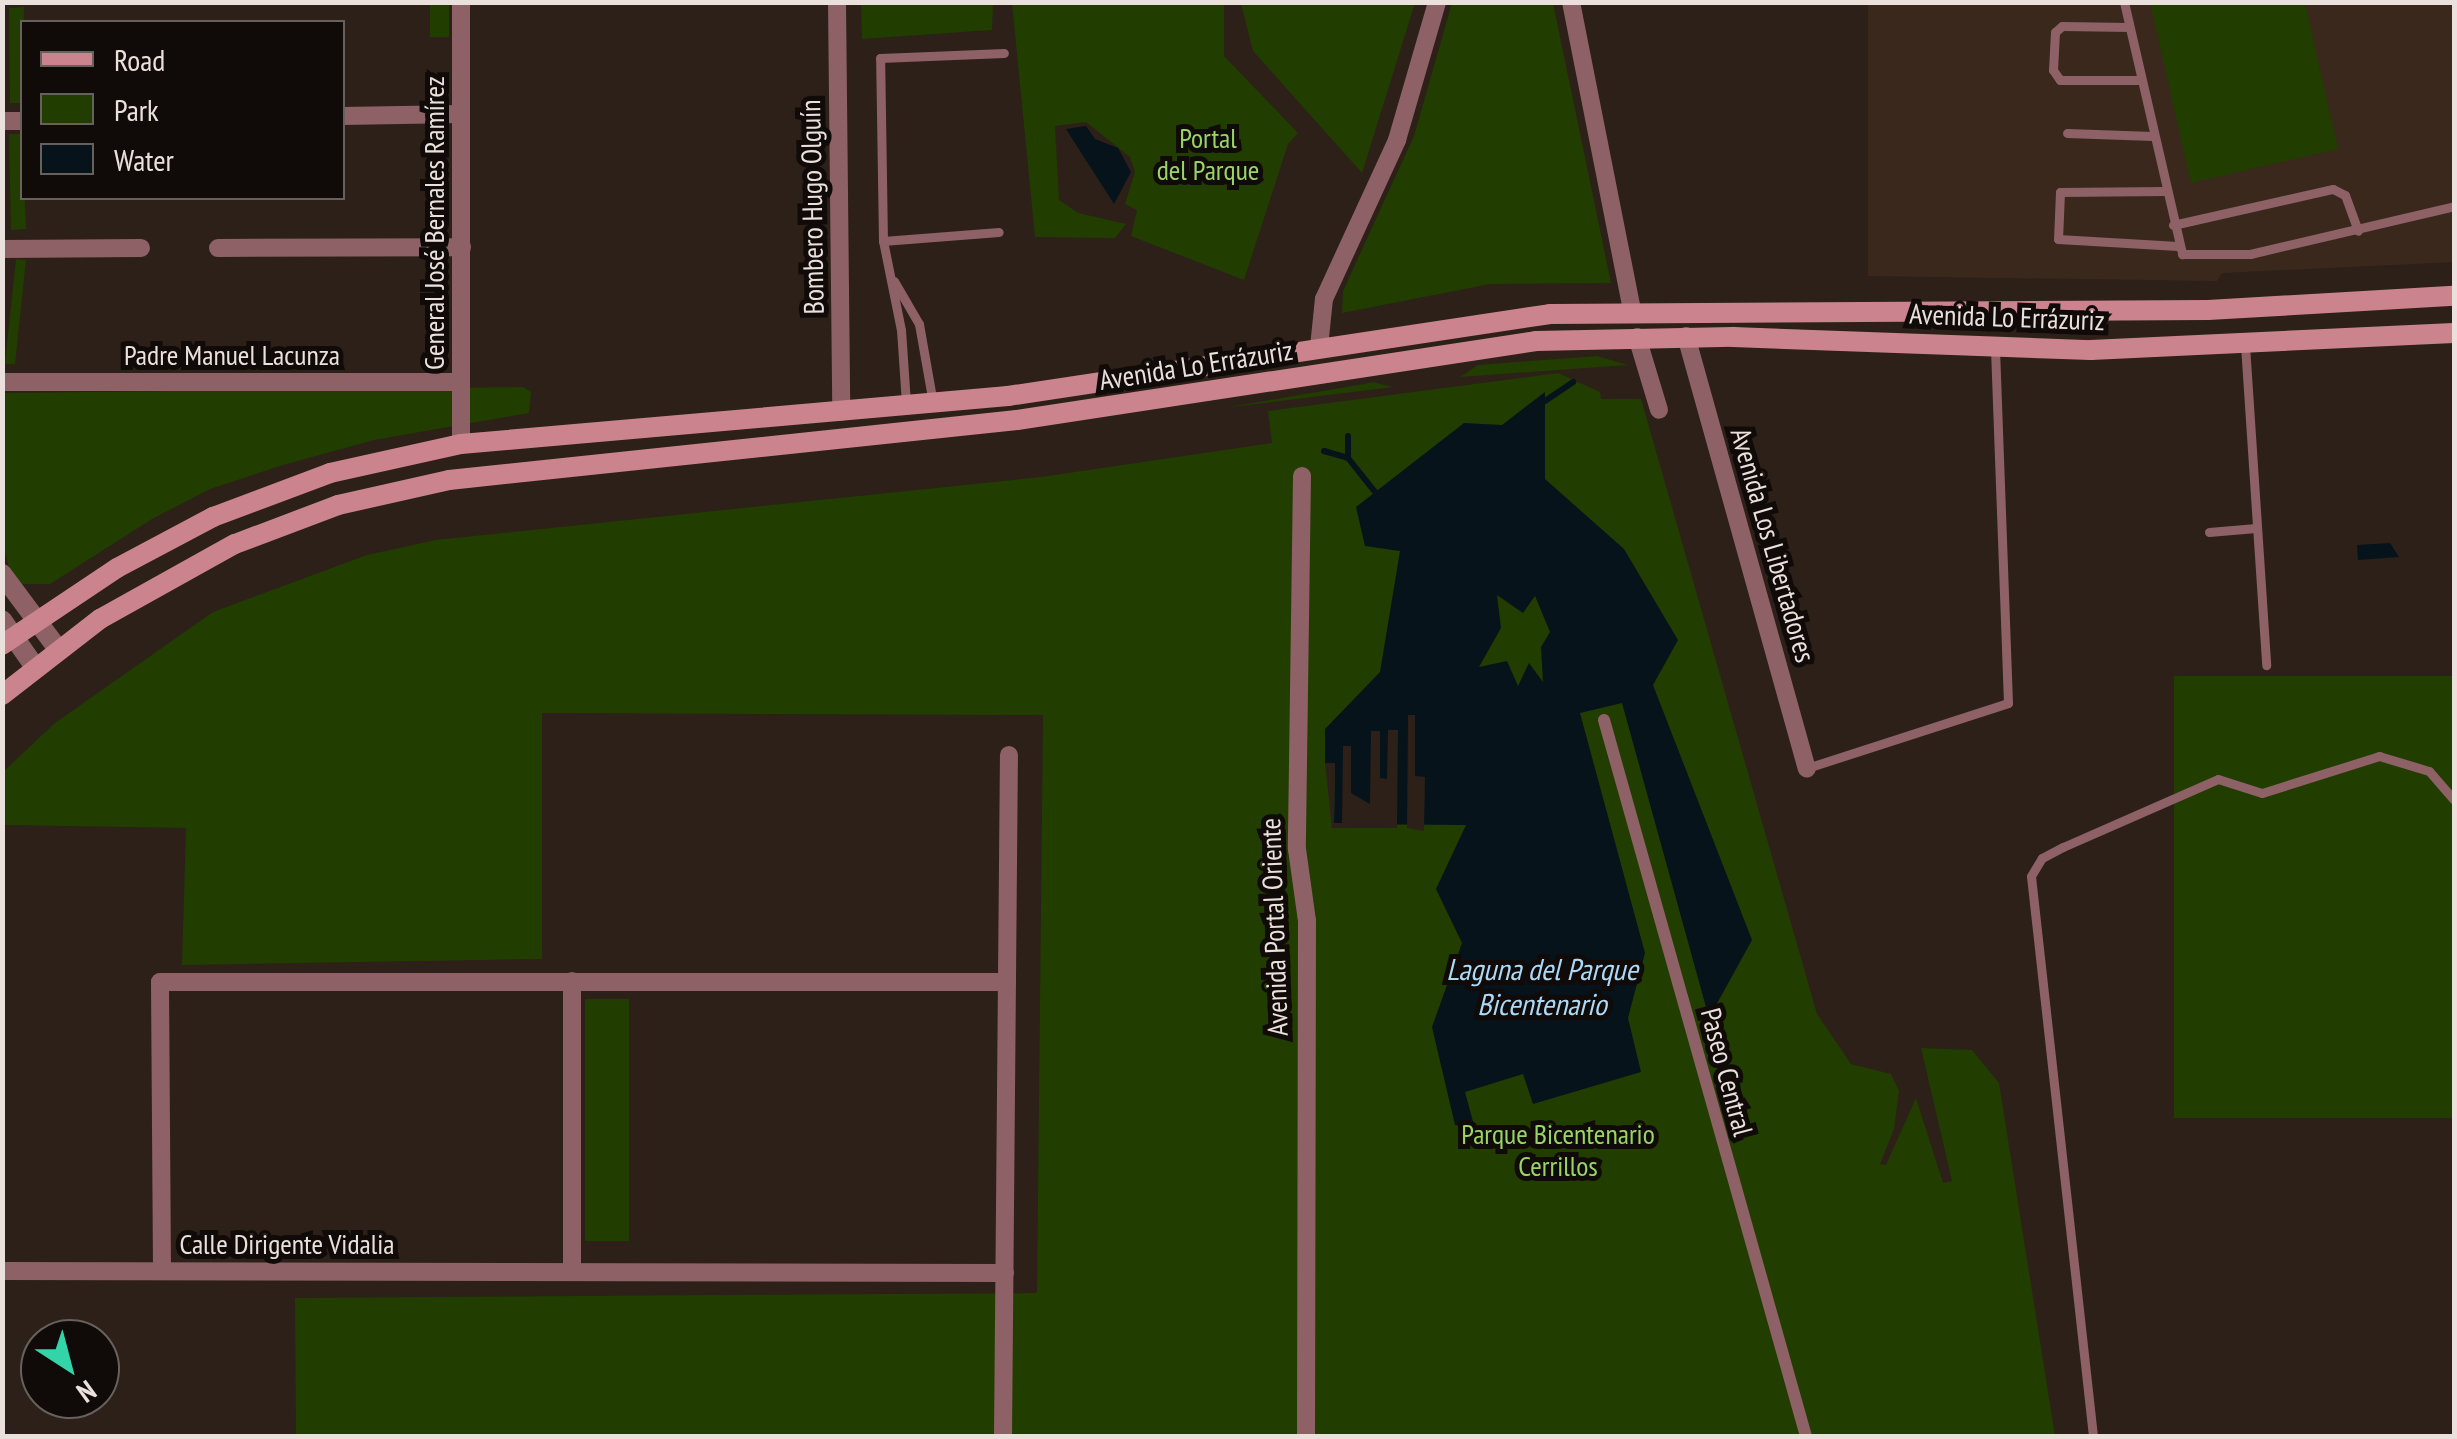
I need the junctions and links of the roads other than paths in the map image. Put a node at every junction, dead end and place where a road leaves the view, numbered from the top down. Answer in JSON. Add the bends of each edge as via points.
{"nodes":[{"id":1,"x":461,"y":2,"type":"edge"},
{"id":2,"x":837,"y":2,"type":"edge"},
{"id":3,"x":1438,"y":2,"type":"edge"},
{"id":4,"x":1571,"y":2,"type":"edge"},
{"id":5,"x":2124,"y":2,"type":"edge"},
{"id":6,"x":2129,"y":27,"type":"junction"},
{"id":7,"x":1004,"y":53,"type":"dead end"},
{"id":8,"x":2141,"y":80,"type":"junction"},
{"id":9,"x":461,"y":114,"type":"junction"},
{"id":10,"x":345,"y":116,"type":"edge"},
{"id":11,"x":2067,"y":133,"type":"dead end"},
{"id":12,"x":2153,"y":136,"type":"junction"},
{"id":13,"x":2166,"y":191,"type":"junction"},
{"id":14,"x":2454,"y":206,"type":"edge"},
{"id":15,"x":2173,"y":224,"type":"junction"},
{"id":16,"x":2358,"y":231,"type":"junction"},
{"id":17,"x":999,"y":232,"type":"dead end"},
{"id":18,"x":882,"y":241,"type":"junction"},
{"id":19,"x":2178,"y":246,"type":"junction"},
{"id":20,"x":462,"y":247,"type":"junction"},
{"id":21,"x":141,"y":248,"type":"dead end"},
{"id":22,"x":218,"y":248,"type":"dead end"},
{"id":23,"x":2,"y":249,"type":"edge"},
{"id":24,"x":890,"y":275,"type":"junction"},
{"id":25,"x":2454,"y":296,"type":"edge"},
{"id":26,"x":1632,"y":311,"type":"junction"},
{"id":27,"x":2454,"y":333,"type":"edge"},
{"id":28,"x":1686,"y":336,"type":"junction"},
{"id":29,"x":1637,"y":337,"type":"junction"},
{"id":30,"x":1995,"y":344,"type":"junction"},
{"id":31,"x":2245,"y":345,"type":"junction"},
{"id":32,"x":1318,"y":347,"type":"junction"},
{"id":33,"x":2,"y":382,"type":"edge"},
{"id":34,"x":461,"y":382,"type":"junction"},
{"id":35,"x":934,"y":404,"type":"junction"},
{"id":36,"x":906,"y":406,"type":"junction"},
{"id":37,"x":1659,"y":410,"type":"dead end"},
{"id":38,"x":841,"y":412,"type":"junction"},
{"id":39,"x":461,"y":444,"type":"junction"},
{"id":40,"x":1302,"y":476,"type":"dead end"},
{"id":41,"x":2256,"y":528,"type":"junction"},
{"id":42,"x":2209,"y":532,"type":"dead end"},
{"id":43,"x":2,"y":574,"type":"edge"},
{"id":44,"x":34,"y":621,"type":"junction"},
{"id":45,"x":6,"y":634,"type":"edge"},
{"id":46,"x":58,"y":649,"type":"junction"},
{"id":47,"x":2266,"y":665,"type":"dead end"},
{"id":48,"x":35,"y":668,"type":"junction"},
{"id":49,"x":2,"y":695,"type":"edge"},
{"id":50,"x":1604,"y":720,"type":"dead end"},
{"id":51,"x":1009,"y":754,"type":"dead end"},
{"id":52,"x":1807,"y":768,"type":"joint"},
{"id":53,"x":2454,"y":800,"type":"edge"},
{"id":54,"x":572,"y":981,"type":"junction"},
{"id":55,"x":1007,"y":982,"type":"junction"},
{"id":56,"x":2,"y":1271,"type":"edge"},
{"id":57,"x":162,"y":1271,"type":"junction"},
{"id":58,"x":572,"y":1272,"type":"junction"},
{"id":59,"x":1005,"y":1273,"type":"junction"},
{"id":60,"x":1003,"y":1436,"type":"edge"},
{"id":61,"x":1306,"y":1436,"type":"edge"},
{"id":62,"x":1806,"y":1436,"type":"edge"},
{"id":63,"x":2094,"y":1436,"type":"edge"}],
"edges":[{"from":1,"to":9,"type":"street","name":"General José Bernales Ramírez"},
{"from":2,"to":38,"type":"street","name":"Bombero Hugo Olguín"},
{"from":3,"to":32,"type":"street","via":[[1397,140],[1324,299]]},
{"from":4,"to":26,"type":"street"},
{"from":5,"to":6,"type":"lane"},
{"from":6,"to":8,"type":"lane"},
{"from":6,"to":8,"type":"lane","via":[[2062,26],[2055,32],[2053,70],[2060,80]]},
{"from":7,"to":18,"type":"lane","via":[[880,58]]},
{"from":8,"to":12,"type":"lane"},
{"from":9,"to":10,"type":"street"},
{"from":9,"to":20,"type":"street","name":"General José Bernales Ramírez"},
{"from":11,"to":12,"type":"lane"},
{"from":12,"to":13,"type":"lane"},
{"from":13,"to":15,"type":"lane"},
{"from":13,"to":19,"type":"lane","via":[[2060,192],[2058,239]]},
{"from":14,"to":16,"type":"lane"},
{"from":15,"to":16,"type":"lane","via":[[2334,189],[2345,196]]},
{"from":15,"to":19,"type":"lane"},
{"from":16,"to":19,"type":"lane","via":[[2195,259]]},
{"from":17,"to":18,"type":"lane"},
{"from":18,"to":24,"type":"lane"},
{"from":20,"to":22,"type":"street"},
{"from":20,"to":34,"type":"street","name":"General José Bernales Ramírez"},
{"from":21,"to":23,"type":"street"},
{"from":24,"to":35,"type":"lane","via":[[918,324]]},
{"from":24,"to":36,"type":"lane"},
{"from":25,"to":26,"type":"main road","name":"Avenida Lo Errázuriz","via":[[2169,311]]},
{"from":26,"to":32,"type":"main road","name":"Avenida Lo Errázuriz","via":[[1496,319]]},
{"from":27,"to":31,"type":"main road","name":"Avenida Lo Errázuriz"},
{"from":28,"to":29,"type":"main road","name":"Avenida Lo Errázuriz"},
{"from":28,"to":30,"type":"main road","name":"Avenida Lo Errázuriz"},
{"from":28,"to":52,"type":"street","name":"Avenida Los Libertadores"},
{"from":29,"to":37,"type":"street"},
{"from":29,"to":46,"type":"main road","name":"Avenida Lo Errázuriz","via":[[1484,346],[1067,414],[408,487],[306,515],[235,544],[151,588]]},
{"from":30,"to":31,"type":"main road","name":"Avenida Lo Errázuriz","via":[[2091,350]]},
{"from":30,"to":52,"type":"lane","via":[[2008,703]]},
{"from":31,"to":41,"type":"lane"},
{"from":32,"to":35,"type":"main road","name":"Avenida Lo Errázuriz"},
{"from":33,"to":34,"type":"street","name":"Padre Manuel Lacunza"},
{"from":34,"to":39,"type":"street","name":"General José Bernales Ramírez"},
{"from":35,"to":36,"type":"main road","name":"Avenida Lo Errázuriz"},
{"from":36,"to":38,"type":"main road","name":"Avenida Lo Errázuriz"},
{"from":38,"to":39,"type":"main road","name":"Avenida Lo Errázuriz"},
{"from":39,"to":44,"type":"main road","name":"Avenida Lo Errázuriz","via":[[350,468],[239,506],[150,549]]},
{"from":40,"to":61,"type":"street","name":"Avenida Portal Oriente","via":[[1297,849],[1307,921]]},
{"from":41,"to":42,"type":"lane"},
{"from":41,"to":47,"type":"lane"},
{"from":43,"to":44,"type":"street"},
{"from":44,"to":45,"type":"main road","name":"Avenida Lo Errázuriz"},
{"from":44,"to":46,"type":"street"},
{"from":45,"to":48,"type":"street"},
{"from":46,"to":48,"type":"main road","name":"Avenida Lo Errázuriz"},
{"from":48,"to":49,"type":"main road","name":"Avenida Lo Errázuriz"},
{"from":50,"to":62,"type":"street","name":"Paseo Central"},
{"from":51,"to":55,"type":"street"},
{"from":53,"to":63,"type":"lane","via":[[2429,771],[2379,756],[2262,793],[2218,779],[2042,858],[2032,876]]},
{"from":54,"to":55,"type":"street"},
{"from":54,"to":57,"type":"street","via":[[160,982]]},
{"from":54,"to":58,"type":"street"},
{"from":55,"to":59,"type":"street"},
{"from":56,"to":57,"type":"street","name":"Calle Dirigente Vidalia"},
{"from":57,"to":58,"type":"street","name":"Calle Dirigente Vidalia"},
{"from":58,"to":59,"type":"street","name":"Calle Dirigente Vidalia"},
{"from":59,"to":60,"type":"street"}]}
